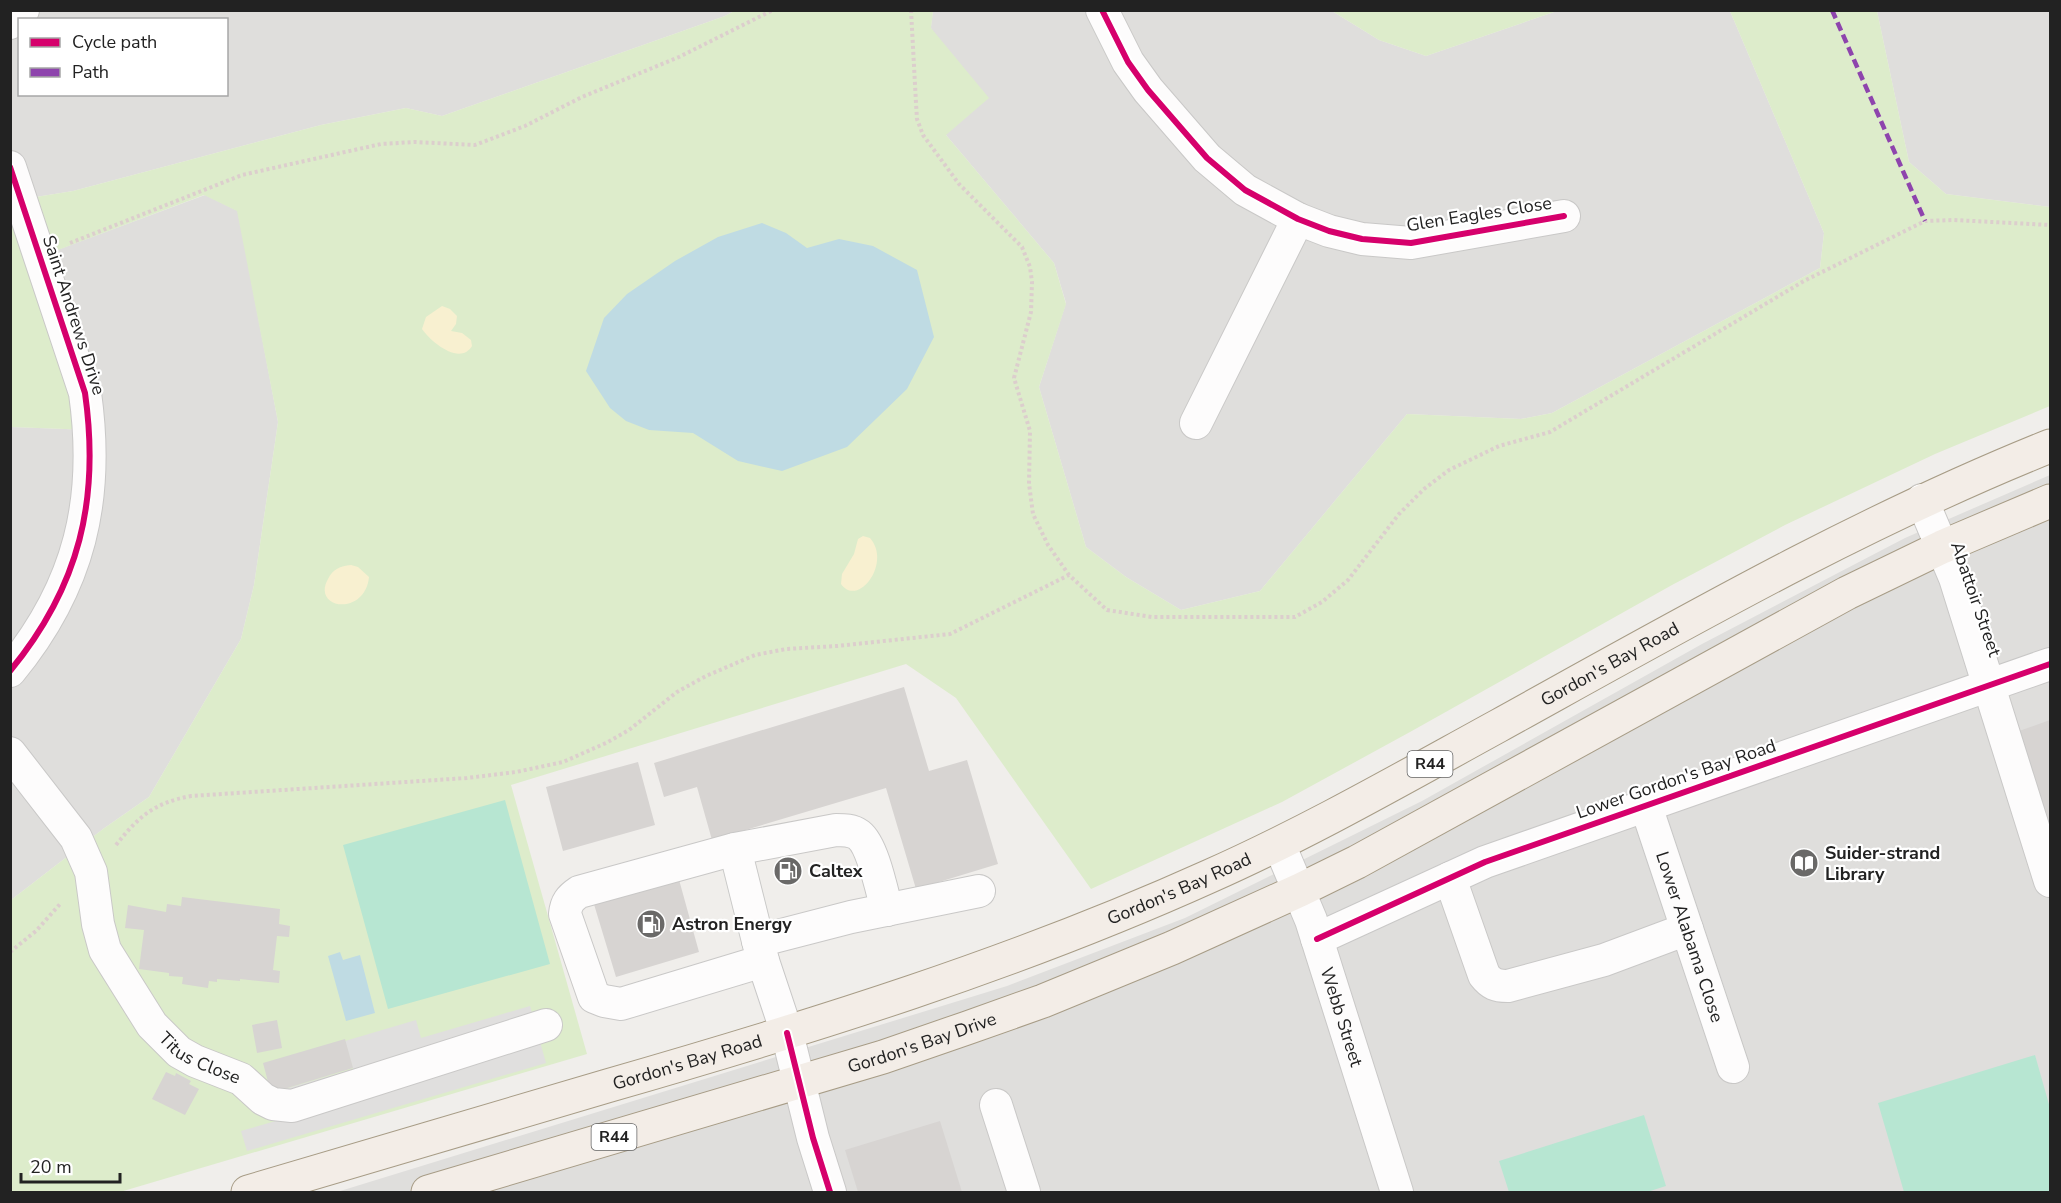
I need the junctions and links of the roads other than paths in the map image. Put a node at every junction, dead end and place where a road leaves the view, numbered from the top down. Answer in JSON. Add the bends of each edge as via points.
{"nodes":[{"id":1,"x":23,"y":10,"type":"edge"},
{"id":2,"x":1102,"y":10,"type":"edge"},
{"id":3,"x":10,"y":23,"type":"edge"},
{"id":4,"x":10,"y":167,"type":"edge"},
{"id":5,"x":1564,"y":216,"type":"dead end"},
{"id":6,"x":1298,"y":219,"type":"junction"},
{"id":7,"x":1196,"y":423,"type":"dead end"},
{"id":8,"x":2050,"y":446,"type":"edge"},
{"id":9,"x":1922,"y":500,"type":"junction"},
{"id":10,"x":2050,"y":501,"type":"edge"},
{"id":11,"x":1942,"y":547,"type":"junction"},
{"id":12,"x":2050,"y":664,"type":"edge"},
{"id":13,"x":10,"y":670,"type":"edge"},
{"id":14,"x":1989,"y":685,"type":"junction"},
{"id":15,"x":10,"y":753,"type":"edge"},
{"id":16,"x":1646,"y":806,"type":"junction"},
{"id":17,"x":1279,"y":844,"type":"junction"},
{"id":18,"x":735,"y":849,"type":"junction"},
{"id":19,"x":1450,"y":878,"type":"junction"},
{"id":20,"x":2050,"y":881,"type":"edge"},
{"id":21,"x":979,"y":891,"type":"dead end"},
{"id":22,"x":1300,"y":891,"type":"junction"},
{"id":23,"x":887,"y":910,"type":"junction"},
{"id":24,"x":1687,"y":929,"type":"junction"},
{"id":25,"x":1317,"y":939,"type":"junction"},
{"id":26,"x":761,"y":951,"type":"junction"},
{"id":27,"x":546,"y":1025,"type":"dead end"},
{"id":28,"x":787,"y":1033,"type":"junction"},
{"id":29,"x":1733,"y":1067,"type":"dead end"},
{"id":30,"x":800,"y":1081,"type":"junction"},
{"id":31,"x":996,"y":1104,"type":"dead end"},
{"id":32,"x":259,"y":1191,"type":"edge"},
{"id":33,"x":428,"y":1192,"type":"edge"},
{"id":34,"x":830,"y":1192,"type":"edge"},
{"id":35,"x":1024,"y":1192,"type":"edge"},
{"id":36,"x":1397,"y":1192,"type":"edge"}],
"edges":[{"from":1,"to":3,"type":"street"},
{"from":2,"to":6,"type":"street","name":"Glen Eagles Close","via":[[1128,62],[1200,150],[1245,190]]},
{"from":4,"to":13,"type":"street","name":"Saint Andrews Drive","via":[[85,393],[91,468],[88,505],[67,580],[50,615]]},
{"from":5,"to":6,"type":"street","name":"Glen Eagles Close","via":[[1411,243],[1362,239]]},
{"from":6,"to":7,"type":"street"},
{"from":8,"to":9,"type":"main road","name":"Gordon's Bay Road","number":"R44"},
{"from":9,"to":11,"type":"street","name":"Abattoir Street"},
{"from":9,"to":17,"type":"main road","name":"Gordon's Bay Road","number":"R44","via":[[1741,592],[1366,800]]},
{"from":10,"to":11,"type":"main road","number":"R44"},
{"from":11,"to":14,"type":"street","name":"Abattoir Street"},
{"from":11,"to":22,"type":"main road","number":"R44","via":[[1847,593]]},
{"from":12,"to":14,"type":"street","name":"Lower Gordon's Bay Road"},
{"from":14,"to":16,"type":"street","name":"Lower Gordon's Bay Road"},
{"from":14,"to":20,"type":"street","name":"Abattoir Street"},
{"from":15,"to":27,"type":"street","name":"Titus Close","via":[[76,838],[91,872],[105,950],[152,1025],[179,1052],[241,1079],[263,1099],[292,1106]]},
{"from":16,"to":19,"type":"street","name":"Lower Gordon's Bay Road"},
{"from":16,"to":24,"type":"street","name":"Lower Alabama Close"},
{"from":17,"to":22,"type":"street","name":"Webb Street"},
{"from":17,"to":28,"type":"main road","name":"Gordon's Bay Road","number":"R44","via":[[1052,942]]},
{"from":18,"to":23,"type":"street","via":[[836,830],[852,831],[868,848]]},
{"from":18,"to":26,"type":"street"},
{"from":18,"to":26,"type":"street","via":[[579,892],[571,898],[565,914],[594,997],[604,1001],[621,1004]]},
{"from":19,"to":24,"type":"street","via":[[1484,975],[1499,986],[1604,960]]},
{"from":19,"to":25,"type":"street","name":"Lower Gordon's Bay Road"},
{"from":21,"to":23,"type":"street"},
{"from":22,"to":25,"type":"street","name":"Webb Street"},
{"from":22,"to":30,"type":"main road","name":"Gordon's Bay Drive","number":"R44","via":[[1043,1001],[883,1057]]},
{"from":23,"to":26,"type":"street","via":[[828,923]]},
{"from":24,"to":29,"type":"street","name":"Lower Alabama Close"},
{"from":25,"to":36,"type":"street","name":"Webb Street"},
{"from":26,"to":28,"type":"street"},
{"from":28,"to":30,"type":"street"},
{"from":28,"to":32,"type":"main road","name":"Gordon's Bay Road","number":"R44"},
{"from":30,"to":33,"type":"main road","number":"R44"},
{"from":30,"to":34,"type":"street"},
{"from":31,"to":35,"type":"street"}]}
